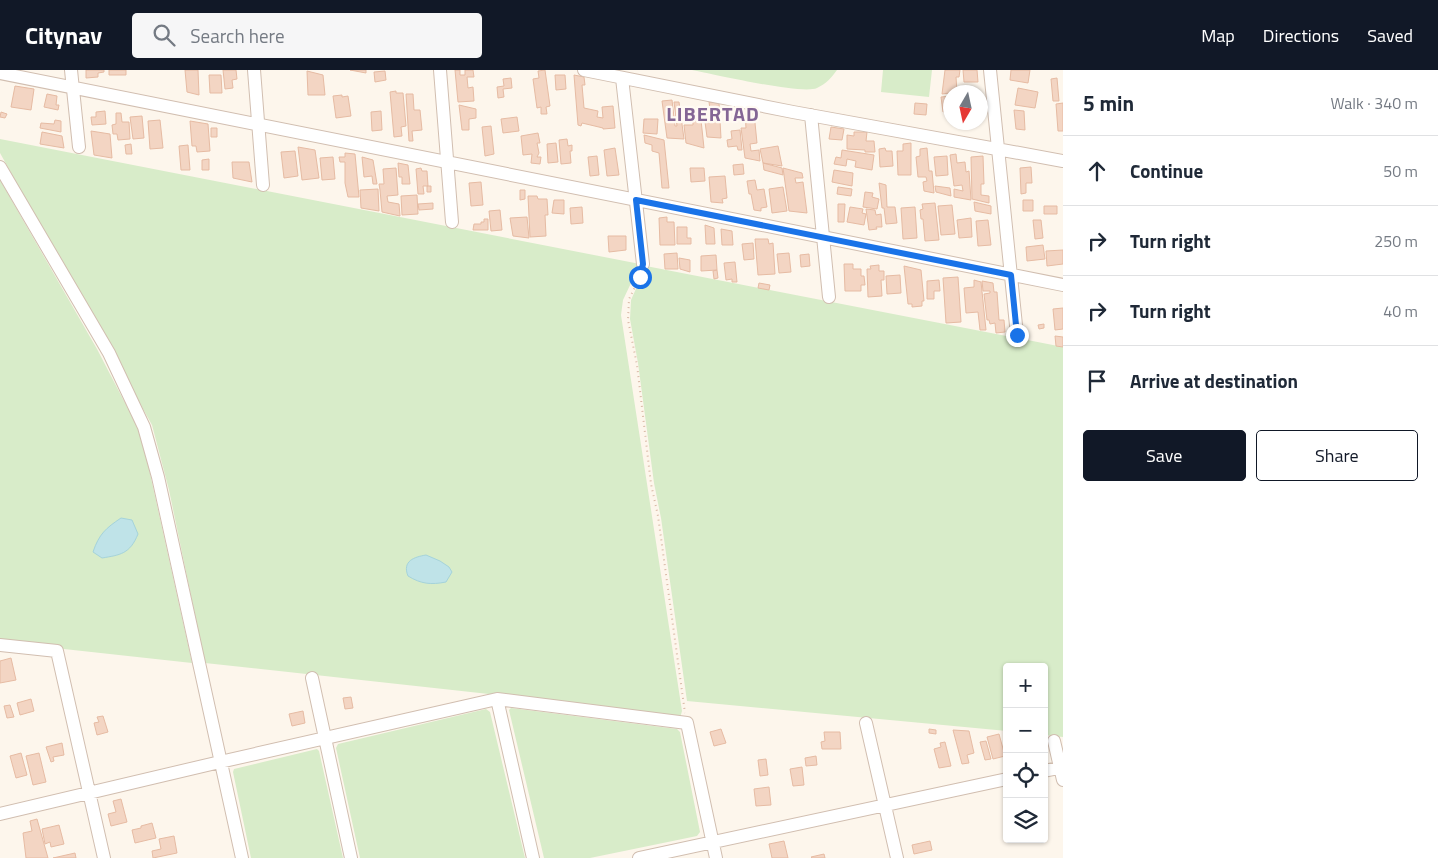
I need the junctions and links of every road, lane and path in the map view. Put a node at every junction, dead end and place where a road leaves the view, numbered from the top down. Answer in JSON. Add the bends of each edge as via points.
{"nodes":[{"id":1,"x":71,"y":70,"type":"edge"},
{"id":2,"x":254,"y":70,"type":"edge"},
{"id":3,"x":440,"y":70,"type":"edge"},
{"id":4,"x":990,"y":70,"type":"edge"},
{"id":5,"x":592,"y":71,"type":"edge"},
{"id":6,"x":0,"y":73,"type":"edge"},
{"id":7,"x":622,"y":78,"type":"junction"},
{"id":8,"x":73,"y":88,"type":"junction"},
{"id":9,"x":811,"y":115,"type":"junction"},
{"id":10,"x":258,"y":124,"type":"junction"},
{"id":11,"x":79,"y":147,"type":"dead end"},
{"id":12,"x":998,"y":149,"type":"junction"},
{"id":13,"x":1063,"y":161,"type":"edge"},
{"id":14,"x":448,"y":163,"type":"junction"},
{"id":15,"x":0,"y":166,"type":"edge"},
{"id":16,"x":263,"y":186,"type":"dead end"},
{"id":17,"x":636,"y":200,"type":"junction"},
{"id":18,"x":452,"y":222,"type":"dead end"},
{"id":19,"x":823,"y":238,"type":"junction"},
{"id":20,"x":643,"y":264,"type":"joint"},
{"id":21,"x":1011,"y":275,"type":"junction"},
{"id":22,"x":1063,"y":285,"type":"edge"},
{"id":23,"x":829,"y":297,"type":"dead end"},
{"id":24,"x":1017,"y":335,"type":"dead end"},
{"id":25,"x":0,"y":645,"type":"edge"},
{"id":26,"x":312,"y":678,"type":"dead end"},
{"id":27,"x":497,"y":699,"type":"junction"},
{"id":28,"x":687,"y":722,"type":"junction"},
{"id":29,"x":866,"y":723,"type":"dead end"},
{"id":30,"x":325,"y":738,"type":"junction"},
{"id":31,"x":1054,"y":741,"type":"dead end"},
{"id":32,"x":220,"y":762,"type":"junction"},
{"id":33,"x":1048,"y":771,"type":"edge"},
{"id":34,"x":1062,"y":771,"type":"edge"},
{"id":35,"x":1003,"y":780,"type":"edge"},
{"id":36,"x":89,"y":793,"type":"junction"},
{"id":37,"x":885,"y":805,"type":"junction"},
{"id":38,"x":0,"y":814,"type":"edge"},
{"id":39,"x":712,"y":842,"type":"junction"},
{"id":40,"x":104,"y":858,"type":"edge"},
{"id":41,"x":242,"y":858,"type":"edge"},
{"id":42,"x":351,"y":858,"type":"edge"},
{"id":43,"x":533,"y":858,"type":"edge"},
{"id":44,"x":639,"y":858,"type":"edge"},
{"id":45,"x":716,"y":858,"type":"edge"},
{"id":46,"x":897,"y":858,"type":"edge"}],
"edges":[{"from":1,"to":8,"type":"street"},
{"from":2,"to":10,"type":"street"},
{"from":3,"to":14,"type":"street"},
{"from":4,"to":12,"type":"street"},
{"from":5,"to":7,"type":"street"},
{"from":6,"to":8,"type":"street"},
{"from":7,"to":9,"type":"street"},
{"from":7,"to":17,"type":"street"},
{"from":8,"to":10,"type":"street"},
{"from":8,"to":11,"type":"street"},
{"from":9,"to":12,"type":"street"},
{"from":9,"to":19,"type":"street"},
{"from":10,"to":14,"type":"street"},
{"from":10,"to":16,"type":"street"},
{"from":12,"to":13,"type":"street"},
{"from":12,"to":21,"type":"street"},
{"from":14,"to":17,"type":"street"},
{"from":14,"to":18,"type":"street"},
{"from":15,"to":32,"type":"street","via":[[109,353],[144,427],[158,477]]},
{"from":17,"to":19,"type":"street"},
{"from":17,"to":20,"type":"street"},
{"from":19,"to":21,"type":"street"},
{"from":19,"to":23,"type":"street"},
{"from":20,"to":28,"type":"path","via":[[629,299],[628,320]]},
{"from":21,"to":22,"type":"street"},
{"from":21,"to":24,"type":"street"},
{"from":25,"to":36,"type":"street","via":[[57,651]]},
{"from":26,"to":30,"type":"street"},
{"from":27,"to":28,"type":"street"},
{"from":27,"to":30,"type":"street"},
{"from":27,"to":43,"type":"street"},
{"from":28,"to":39,"type":"street"},
{"from":29,"to":37,"type":"street"},
{"from":30,"to":32,"type":"street"},
{"from":30,"to":42,"type":"street"},
{"from":31,"to":34,"type":"street"},
{"from":32,"to":36,"type":"street"},
{"from":32,"to":41,"type":"street"},
{"from":33,"to":34,"type":"street"},
{"from":35,"to":37,"type":"street"},
{"from":36,"to":38,"type":"street"},
{"from":36,"to":40,"type":"street"},
{"from":37,"to":39,"type":"street"},
{"from":37,"to":46,"type":"street"},
{"from":39,"to":44,"type":"street"},
{"from":39,"to":45,"type":"street"}]}
